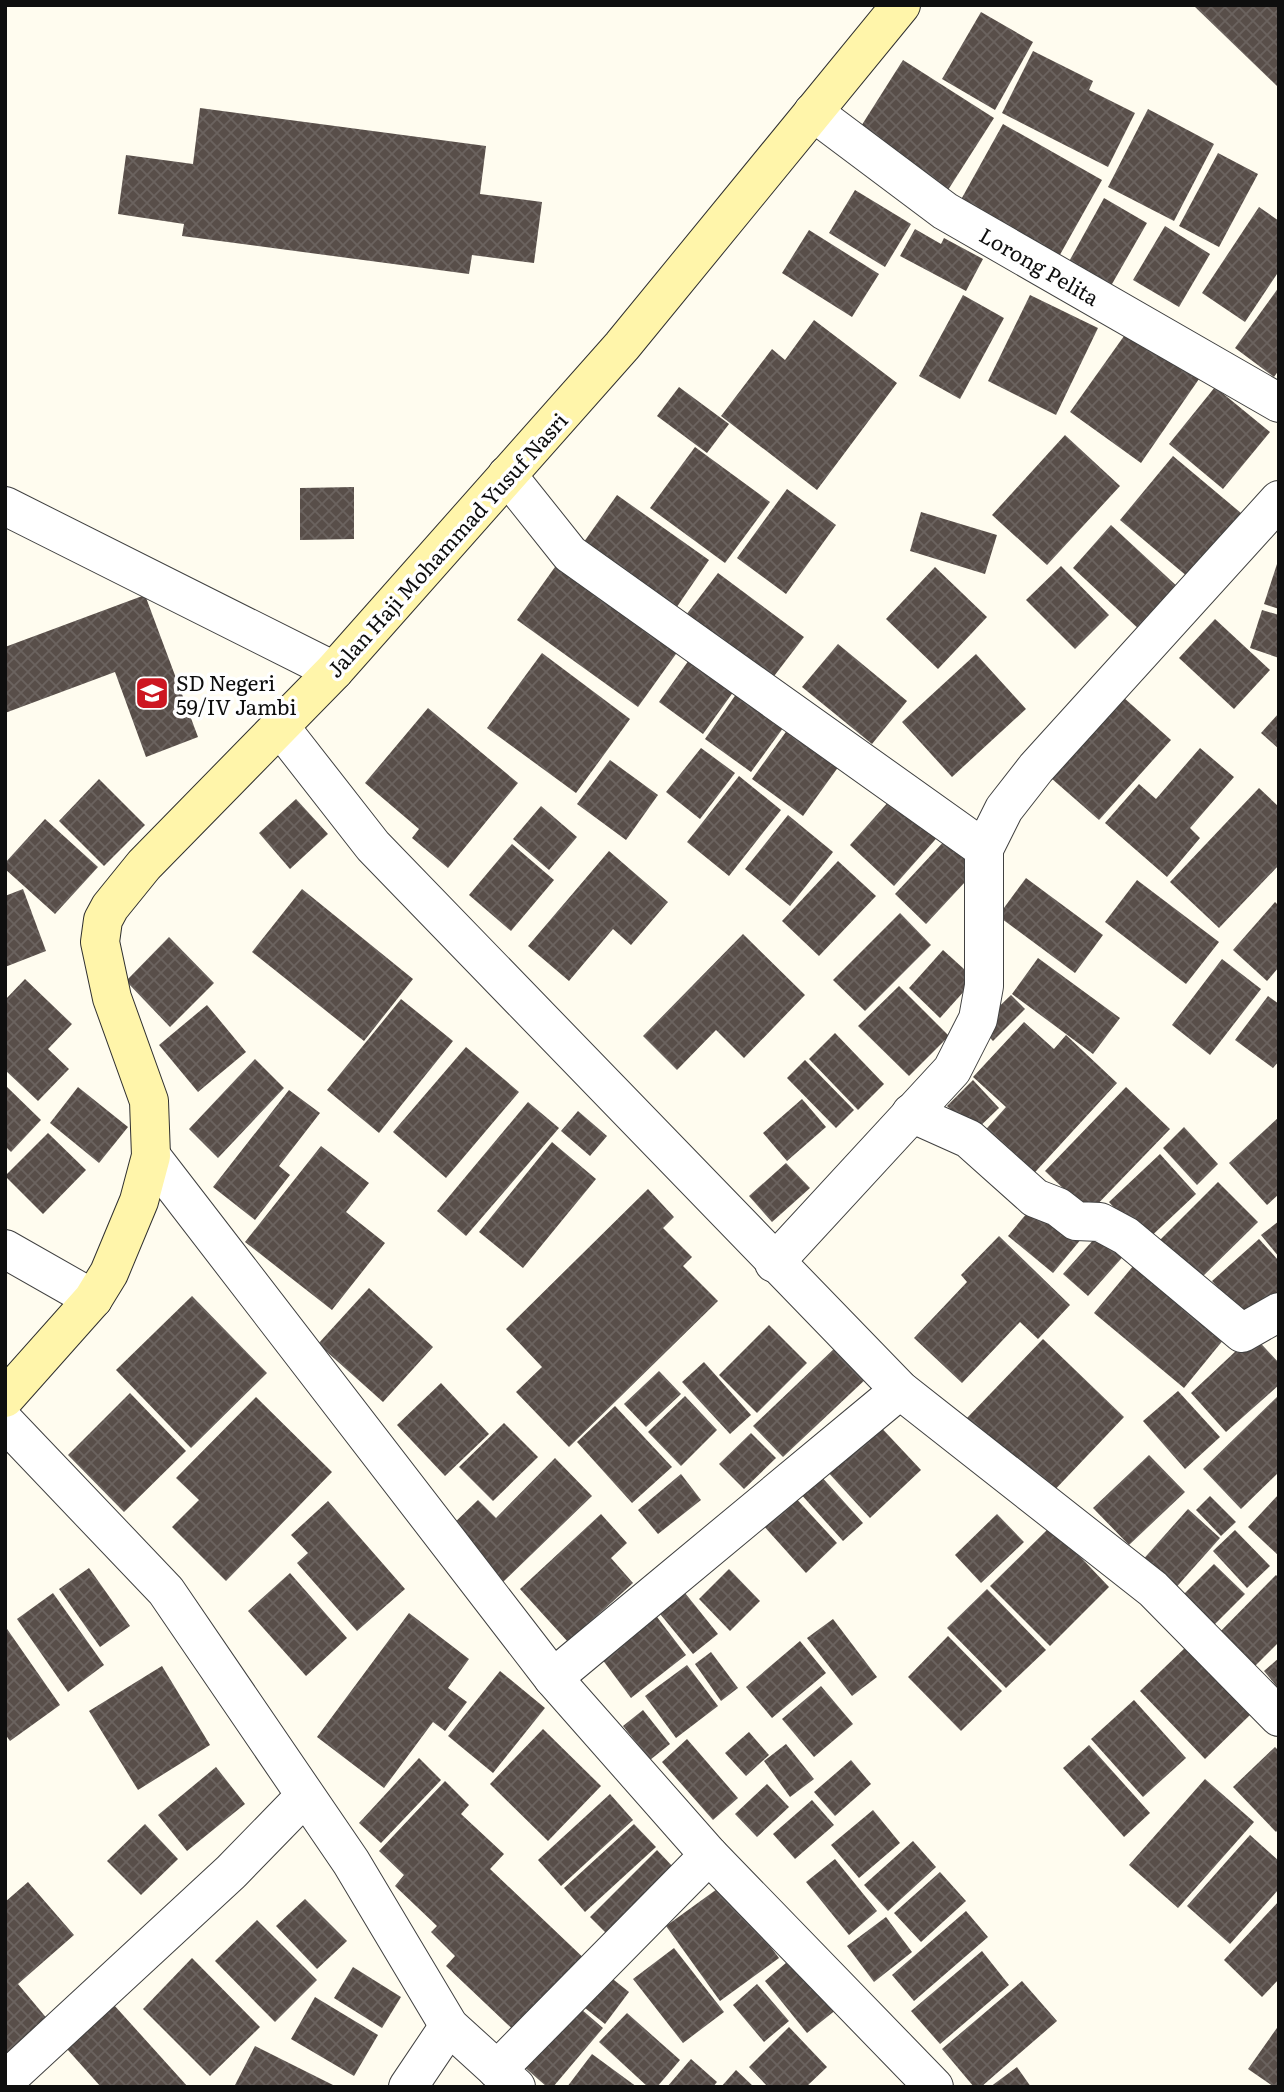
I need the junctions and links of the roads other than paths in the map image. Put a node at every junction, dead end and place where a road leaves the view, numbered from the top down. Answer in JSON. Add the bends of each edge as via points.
{"nodes":[{"id":1,"x":901,"y":5,"type":"edge"},
{"id":2,"x":813,"y":112,"type":"junction"},
{"id":3,"x":1279,"y":402,"type":"edge"},
{"id":4,"x":507,"y":475,"type":"junction"},
{"id":5,"x":1279,"y":500,"type":"edge"},
{"id":6,"x":5,"y":506,"type":"edge"},
{"id":7,"x":334,"y":671,"type":"junction"},
{"id":8,"x":280,"y":727,"type":"junction"},
{"id":9,"x":984,"y":849,"type":"junction"},
{"id":10,"x":911,"y":1113,"type":"junction"},
{"id":11,"x":151,"y":1156,"type":"junction"},
{"id":12,"x":5,"y":1249,"type":"edge"},
{"id":13,"x":774,"y":1263,"type":"junction"},
{"id":14,"x":93,"y":1299,"type":"junction"},
{"id":15,"x":1277,"y":1315,"type":"edge"},
{"id":16,"x":900,"y":1390,"type":"junction"},
{"id":17,"x":5,"y":1398,"type":"edge"},
{"id":18,"x":5,"y":1422,"type":"edge"},
{"id":19,"x":553,"y":1678,"type":"junction"},
{"id":20,"x":1279,"y":1717,"type":"edge"},
{"id":21,"x":304,"y":1797,"type":"junction"},
{"id":22,"x":709,"y":1855,"type":"junction"},
{"id":23,"x":449,"y":2026,"type":"junction"},
{"id":24,"x":506,"y":2078,"type":"edge"},
{"id":25,"x":5,"y":2081,"type":"edge"},
{"id":26,"x":408,"y":2087,"type":"edge"},
{"id":27,"x":934,"y":2087,"type":"edge"}],
"edges":[{"from":1,"to":2,"type":"street","name":"Jalan Haji Mohammad Yusuf Nasri"},
{"from":2,"to":3,"type":"street","name":"Lorong Pelita","via":[[945,211]]},
{"from":2,"to":4,"type":"street","name":"Jalan Haji Mohammad Yusuf Nasri","via":[[622,346]]},
{"from":4,"to":7,"type":"street","name":"Jalan Haji Mohammad Yusuf Nasri"},
{"from":4,"to":9,"type":"street","via":[[570,554]]},
{"from":5,"to":9,"type":"street","via":[[1036,768],[1004,809]]},
{"from":6,"to":7,"type":"street"},
{"from":7,"to":8,"type":"street","name":"Jalan Haji Mohammad Yusuf Nasri"},
{"from":8,"to":11,"type":"street","name":"Jalan Haji Mohammad Yusuf Nasri","via":[[144,864],[103,920],[100,942],[112,998],[149,1101]]},
{"from":8,"to":13,"type":"street","via":[[373,846]]},
{"from":9,"to":10,"type":"street","via":[[984,986],[978,1019],[951,1070]]},
{"from":10,"to":13,"type":"street"},
{"from":10,"to":15,"type":"street","via":[[969,1139],[1035,1198],[1076,1221],[1100,1222],[1126,1236],[1242,1333]]},
{"from":11,"to":14,"type":"street","name":"Jalan Haji Mohammad Yusuf Nasri","via":[[121,1248]]},
{"from":11,"to":19,"type":"street"},
{"from":12,"to":14,"type":"street"},
{"from":13,"to":16,"type":"street"},
{"from":14,"to":17,"type":"street","name":"Jalan Haji Mohammad Yusuf Nasri"},
{"from":16,"to":19,"type":"street"},
{"from":16,"to":20,"type":"street","via":[[1153,1589]]},
{"from":18,"to":21,"type":"street","via":[[166,1591]]},
{"from":19,"to":22,"type":"street"},
{"from":21,"to":23,"type":"street","via":[[351,1862]]},
{"from":21,"to":25,"type":"street","via":[[231,1872]]},
{"from":22,"to":24,"type":"street"},
{"from":22,"to":27,"type":"street"},
{"from":23,"to":24,"type":"street"},
{"from":23,"to":26,"type":"street"}]}
